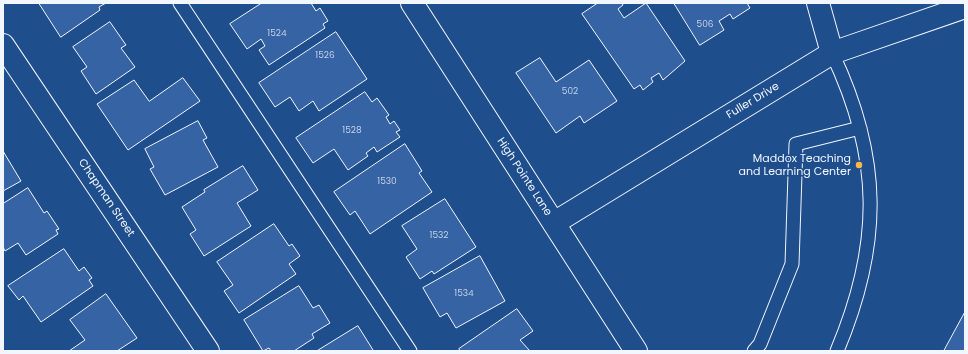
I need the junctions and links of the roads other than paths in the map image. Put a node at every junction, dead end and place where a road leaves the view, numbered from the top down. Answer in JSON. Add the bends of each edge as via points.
{"nodes":[{"id":1,"x":180,"y":3,"type":"edge"},
{"id":2,"x":818,"y":3,"type":"edge"},
{"id":3,"x":416,"y":4,"type":"edge"},
{"id":4,"x":965,"y":7,"type":"edge"},
{"id":5,"x":3,"y":45,"type":"edge"},
{"id":6,"x":832,"y":53,"type":"junction"},
{"id":7,"x":860,"y":128,"type":"junction"},
{"id":8,"x":554,"y":223,"type":"junction"},
{"id":9,"x":208,"y":351,"type":"edge"},
{"id":10,"x":410,"y":351,"type":"edge"},
{"id":11,"x":636,"y":351,"type":"edge"},
{"id":12,"x":754,"y":351,"type":"edge"},
{"id":13,"x":837,"y":351,"type":"edge"}],
"edges":[{"from":1,"to":10,"type":"lane"},
{"from":2,"to":6,"type":"street"},
{"from":3,"to":8,"type":"street","name":"High Pointe Lane"},
{"from":4,"to":6,"type":"street","name":"Fuller Drive"},
{"from":5,"to":9,"type":"street","name":"Chapman Street"},
{"from":6,"to":7,"type":"lane","via":[[846,84]]},
{"from":6,"to":8,"type":"street","name":"Fuller Drive"},
{"from":7,"to":12,"type":"lane","via":[[796,144],[792,264],[760,344]]},
{"from":7,"to":13,"type":"lane","via":[[870,184],[867,252],[857,300]]},
{"from":8,"to":11,"type":"street","name":"High Pointe Lane"}]}
